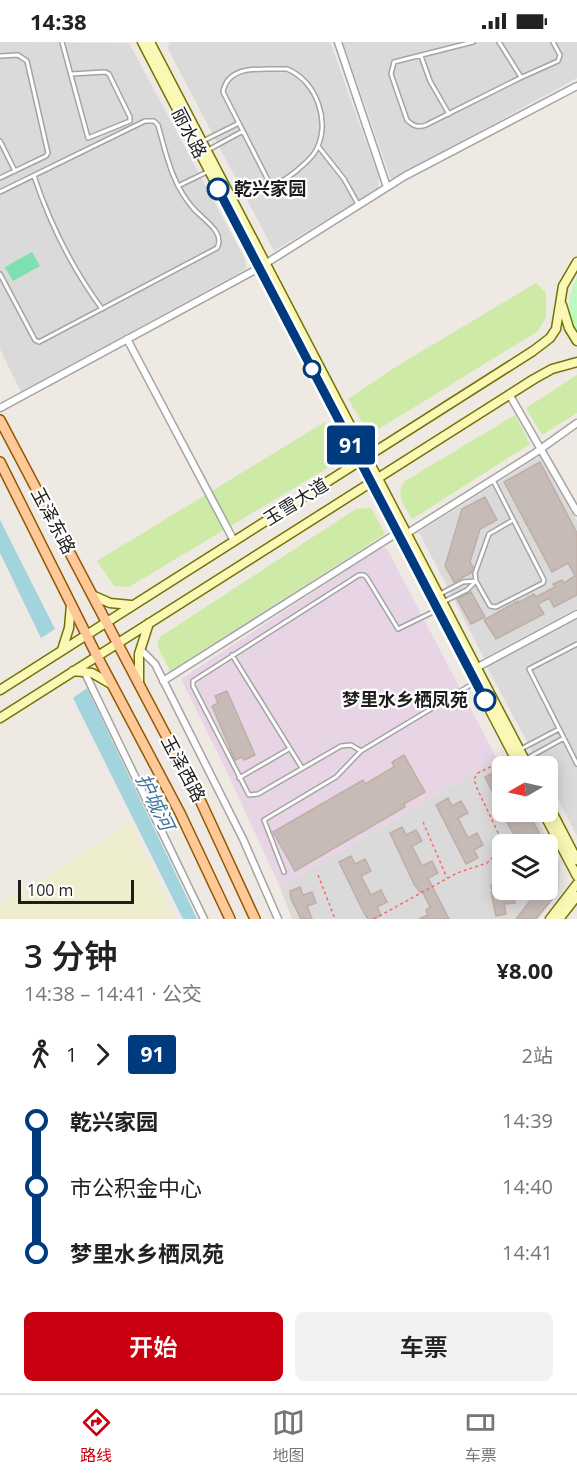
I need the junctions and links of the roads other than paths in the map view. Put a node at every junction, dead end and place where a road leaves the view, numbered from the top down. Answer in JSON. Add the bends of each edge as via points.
{"nodes":[{"id":1,"x":62,"y":42,"type":"edge"},
{"id":2,"x":142,"y":42,"type":"edge"},
{"id":3,"x":150,"y":42,"type":"edge"},
{"id":4,"x":338,"y":42,"type":"edge"},
{"id":5,"x":472,"y":42,"type":"edge"},
{"id":6,"x":499,"y":42,"type":"edge"},
{"id":7,"x":553,"y":42,"type":"edge"},
{"id":8,"x":458,"y":44,"type":"edge"},
{"id":9,"x":0,"y":56,"type":"edge"},
{"id":10,"x":421,"y":56,"type":"junction"},
{"id":11,"x":71,"y":74,"type":"junction"},
{"id":12,"x":521,"y":77,"type":"junction"},
{"id":13,"x":577,"y":86,"type":"edge"},
{"id":14,"x":449,"y":114,"type":"junction"},
{"id":15,"x":239,"y":123,"type":"junction"},
{"id":16,"x":243,"y":131,"type":"junction"},
{"id":17,"x":0,"y":141,"type":"edge"},
{"id":18,"x":202,"y":142,"type":"junction"},
{"id":19,"x":318,"y":146,"type":"junction"},
{"id":20,"x":207,"y":150,"type":"junction"},
{"id":21,"x":209,"y":170,"type":"junction"},
{"id":22,"x":15,"y":171,"type":"junction"},
{"id":23,"x":34,"y":176,"type":"junction"},
{"id":24,"x":0,"y":178,"type":"edge"},
{"id":25,"x":178,"y":186,"type":"junction"},
{"id":26,"x":387,"y":187,"type":"junction"},
{"id":27,"x":0,"y":192,"type":"edge"},
{"id":28,"x":359,"y":206,"type":"junction"},
{"id":29,"x":577,"y":262,"type":"edge"},
{"id":30,"x":262,"y":266,"type":"junction"},
{"id":31,"x":0,"y":274,"type":"edge"},
{"id":32,"x":561,"y":293,"type":"junction"},
{"id":33,"x":102,"y":309,"type":"junction"},
{"id":34,"x":127,"y":339,"type":"junction"},
{"id":35,"x":577,"y":341,"type":"edge"},
{"id":36,"x":577,"y":362,"type":"edge"},
{"id":37,"x":509,"y":394,"type":"junction"},
{"id":38,"x":0,"y":408,"type":"edge"},
{"id":39,"x":0,"y":420,"type":"edge"},
{"id":40,"x":577,"y":423,"type":"edge"},
{"id":41,"x":540,"y":449,"type":"junction"},
{"id":42,"x":363,"y":459,"type":"junction"},
{"id":43,"x":0,"y":462,"type":"edge"},
{"id":44,"x":374,"y":480,"type":"junction"},
{"id":45,"x":493,"y":480,"type":"junction"},
{"id":46,"x":577,"y":512,"type":"edge"},
{"id":47,"x":513,"y":520,"type":"junction"},
{"id":48,"x":402,"y":533,"type":"junction"},
{"id":49,"x":234,"y":541,"type":"junction"},
{"id":50,"x":476,"y":581,"type":"junction"},
{"id":51,"x":92,"y":596,"type":"junction"},
{"id":52,"x":439,"y":602,"type":"junction"},
{"id":53,"x":71,"y":604,"type":"junction"},
{"id":54,"x":132,"y":605,"type":"junction"},
{"id":55,"x":577,"y":614,"type":"edge"},
{"id":56,"x":106,"y":622,"type":"junction"},
{"id":57,"x":149,"y":622,"type":"junction"},
{"id":58,"x":86,"y":634,"type":"junction"},
{"id":59,"x":117,"y":643,"type":"junction"},
{"id":60,"x":577,"y":644,"type":"edge"},
{"id":61,"x":140,"y":649,"type":"junction"},
{"id":62,"x":62,"y":650,"type":"junction"},
{"id":63,"x":231,"y":655,"type":"junction"},
{"id":64,"x":97,"y":656,"type":"junction"},
{"id":65,"x":476,"y":668,"type":"junction"},
{"id":66,"x":73,"y":671,"type":"junction"},
{"id":67,"x":84,"y":671,"type":"junction"},
{"id":68,"x":163,"y":681,"type":"junction"},
{"id":69,"x":475,"y":682,"type":"junction"},
{"id":70,"x":139,"y":684,"type":"junction"},
{"id":71,"x":113,"y":685,"type":"junction"},
{"id":72,"x":0,"y":690,"type":"edge"},
{"id":73,"x":0,"y":718,"type":"edge"},
{"id":74,"x":559,"y":729,"type":"junction"},
{"id":75,"x":564,"y":738,"type":"junction"},
{"id":76,"x":289,"y":748,"type":"junction"},
{"id":77,"x":361,"y":751,"type":"junction"},
{"id":78,"x":516,"y":752,"type":"junction"},
{"id":79,"x":519,"y":756,"type":"edge"},
{"id":80,"x":536,"y":756,"type":"edge"},
{"id":81,"x":577,"y":764,"type":"edge"},
{"id":82,"x":302,"y":768,"type":"junction"},
{"id":83,"x":239,"y":778,"type":"junction"},
{"id":84,"x":548,"y":822,"type":"edge"},
{"id":85,"x":557,"y":822,"type":"edge"},
{"id":86,"x":577,"y":861,"type":"edge"},
{"id":87,"x":284,"y":872,"type":"dead end"},
{"id":88,"x":577,"y":876,"type":"edge"},
{"id":89,"x":577,"y":884,"type":"edge"},
{"id":90,"x":577,"y":896,"type":"edge"},
{"id":91,"x":204,"y":919,"type":"edge"},
{"id":92,"x":230,"y":919,"type":"edge"},
{"id":93,"x":255,"y":919,"type":"edge"},
{"id":94,"x":278,"y":919,"type":"edge"},
{"id":95,"x":550,"y":919,"type":"edge"},
{"id":96,"x":559,"y":919,"type":"edge"}],
"edges":[{"from":1,"to":11,"type":"lane"},
{"from":2,"to":21,"type":"main road","name":"丽水路"},
{"from":3,"to":18,"type":"main road","name":"丽水路"},
{"from":4,"to":26,"type":"street"},
{"from":5,"to":8,"type":"lane"},
{"from":6,"to":12,"type":"lane"},
{"from":7,"to":12,"type":"lane","via":[[560,55],[558,61]]},
{"from":8,"to":10,"type":"lane"},
{"from":9,"to":22,"type":"lane","via":[[18,55],[27,61],[48,153]]},
{"from":10,"to":14,"type":"lane"},
{"from":10,"to":14,"type":"lane","via":[[394,62],[391,67],[407,120],[414,126],[423,126]]},
{"from":11,"to":11,"type":"lane","via":[[109,74],[130,121],[88,138]]},
{"from":12,"to":14,"type":"lane"},
{"from":13,"to":26,"type":"street"},
{"from":15,"to":16,"type":"lane"},
{"from":15,"to":18,"type":"lane"},
{"from":15,"to":19,"type":"lane","via":[[223,92],[227,79],[240,71],[287,69],[307,81],[315,95],[321,120]]},
{"from":16,"to":19,"type":"lane","via":[[270,184],[286,179],[310,159]]},
{"from":16,"to":20,"type":"lane"},
{"from":17,"to":22,"type":"lane"},
{"from":18,"to":20,"type":"main road","name":"丽水路"},
{"from":19,"to":28,"type":"lane"},
{"from":20,"to":30,"type":"main road","name":"丽水路"},
{"from":21,"to":25,"type":"lane"},
{"from":21,"to":30,"type":"main road","name":"丽水路"},
{"from":22,"to":24,"type":"lane"},
{"from":23,"to":25,"type":"lane","via":[[151,121],[158,125]]},
{"from":23,"to":27,"type":"lane"},
{"from":23,"to":33,"type":"lane","via":[[64,249]]},
{"from":25,"to":33,"type":"lane","via":[[191,206],[218,233],[219,246]]},
{"from":26,"to":28,"type":"street"},
{"from":28,"to":30,"type":"street"},
{"from":29,"to":32,"type":"main road","name":"玉雪大道"},
{"from":30,"to":34,"type":"street"},
{"from":30,"to":42,"type":"main road","name":"丽水路"},
{"from":31,"to":33,"type":"lane","via":[[39,342]]},
{"from":32,"to":35,"type":"main road","via":[[566,320]]},
{"from":32,"to":42,"type":"main road","name":"玉雪大道","via":[[556,329],[550,339]]},
{"from":34,"to":38,"type":"street"},
{"from":34,"to":49,"type":"street"},
{"from":36,"to":37,"type":"main road","name":"玉雪大道","via":[[552,369]]},
{"from":37,"to":41,"type":"street"},
{"from":37,"to":44,"type":"main road","name":"玉雪大道"},
{"from":39,"to":51,"type":"main road","name":"玉泽东路"},
{"from":40,"to":41,"type":"street"},
{"from":41,"to":45,"type":"street"},
{"from":41,"to":46,"type":"street"},
{"from":42,"to":44,"type":"main road","name":"丽水路"},
{"from":42,"to":49,"type":"main road","name":"玉雪大道"},
{"from":43,"to":53,"type":"main road","name":"玉泽东路"},
{"from":44,"to":48,"type":"main road","name":"丽水路"},
{"from":44,"to":57,"type":"main road","name":"玉雪大道"},
{"from":45,"to":47,"type":"lane"},
{"from":45,"to":48,"type":"street"},
{"from":47,"to":50,"type":"lane","via":[[488,536],[475,573]]},
{"from":47,"to":50,"type":"lane","via":[[543,583],[496,607],[490,606]]},
{"from":48,"to":52,"type":"main road","name":"丽水路"},
{"from":48,"to":52,"type":"main road","name":"丽水路"},
{"from":48,"to":68,"type":"street"},
{"from":49,"to":54,"type":"main road","name":"玉雪大道"},
{"from":50,"to":52,"type":"lane","via":[[467,590]]},
{"from":50,"to":52,"type":"lane","via":[[463,582]]},
{"from":51,"to":54,"type":"main road"},
{"from":51,"to":56,"type":"main road","name":"玉泽东路"},
{"from":52,"to":63,"type":"lane","via":[[398,629],[367,578],[359,575]]},
{"from":52,"to":65,"type":"main road","name":"丽水路"},
{"from":52,"to":69,"type":"main road","name":"丽水路"},
{"from":53,"to":58,"type":"main road","name":"玉泽东路"},
{"from":53,"to":62,"type":"main road"},
{"from":54,"to":56,"type":"main road","name":"玉雪大道"},
{"from":55,"to":65,"type":"street"},
{"from":56,"to":58,"type":"main road","name":"玉雪大道"},
{"from":56,"to":59,"type":"main road","name":"玉泽西路"},
{"from":57,"to":59,"type":"main road","name":"玉雪大道"},
{"from":57,"to":61,"type":"main road"},
{"from":58,"to":62,"type":"main road","name":"玉雪大道"},
{"from":58,"to":64,"type":"main road","name":"玉泽西路"},
{"from":59,"to":64,"type":"main road","name":"玉雪大道"},
{"from":59,"to":70,"type":"main road","name":"玉泽西路"},
{"from":60,"to":74,"type":"lane","via":[[528,669]]},
{"from":61,"to":68,"type":"street"},
{"from":61,"to":70,"type":"main road"},
{"from":62,"to":72,"type":"main road","name":"玉雪大道"},
{"from":63,"to":76,"type":"lane"},
{"from":63,"to":83,"type":"lane","via":[[193,682]]},
{"from":64,"to":66,"type":"main road","name":"玉雪大道"},
{"from":64,"to":71,"type":"main road","name":"玉泽西路"},
{"from":65,"to":78,"type":"main road","name":"丽水路"},
{"from":66,"to":67,"type":"main road"},
{"from":66,"to":73,"type":"main road","name":"玉雪大道"},
{"from":67,"to":71,"type":"main road"},
{"from":67,"to":91,"type":"street"},
{"from":68,"to":94,"type":"street","via":[[243,839]]},
{"from":69,"to":77,"type":"lane"},
{"from":69,"to":78,"type":"main road","name":"丽水路"},
{"from":70,"to":93,"type":"main road","name":"玉泽西路","via":[[210,820]]},
{"from":71,"to":92,"type":"main road","name":"玉泽西路"},
{"from":74,"to":75,"type":"lane"},
{"from":74,"to":78,"type":"lane"},
{"from":75,"to":80,"type":"lane"},
{"from":75,"to":81,"type":"lane"},
{"from":76,"to":82,"type":"lane"},
{"from":76,"to":83,"type":"lane"},
{"from":77,"to":82,"type":"lane","via":[[351,745],[341,746]]},
{"from":77,"to":87,"type":"lane","via":[[336,777],[264,820]]},
{"from":78,"to":79,"type":"main road","name":"丽水路"},
{"from":82,"to":83,"type":"lane","via":[[254,796],[246,793]]},
{"from":84,"to":88,"type":"main road"},
{"from":85,"to":86,"type":"main road"},
{"from":89,"to":95,"type":"main road"},
{"from":90,"to":96,"type":"main road"}]}
